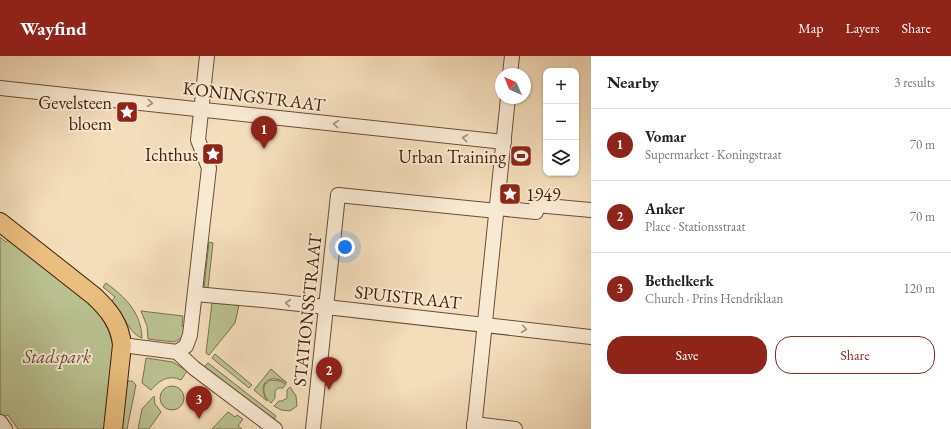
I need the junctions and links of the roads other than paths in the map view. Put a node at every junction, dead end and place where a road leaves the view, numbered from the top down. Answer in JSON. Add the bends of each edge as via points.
{"nodes":[{"id":1,"x":207,"y":56,"type":"edge"},
{"id":2,"x":512,"y":56,"type":"edge"},
{"id":3,"x":511,"y":68,"type":"edge"},
{"id":4,"x":0,"y":88,"type":"edge"},
{"id":5,"x":507,"y":104,"type":"edge"},
{"id":6,"x":201,"y":108,"type":"junction"},
{"id":7,"x":504,"y":142,"type":"junction"},
{"id":8,"x":497,"y":210,"type":"junction"},
{"id":9,"x":591,"y":210,"type":"edge"},
{"id":10,"x":0,"y":222,"type":"edge"},
{"id":11,"x":195,"y":294,"type":"junction"},
{"id":12,"x":326,"y":307,"type":"junction"},
{"id":13,"x":485,"y":324,"type":"junction"},
{"id":14,"x":591,"y":337,"type":"edge"},
{"id":15,"x":122,"y":346,"type":"junction"},
{"id":16,"x":177,"y":352,"type":"junction"},
{"id":17,"x":0,"y":422,"type":"edge"},
{"id":18,"x":474,"y":427,"type":"edge"},
{"id":19,"x":5,"y":429,"type":"edge"},
{"id":20,"x":113,"y":429,"type":"edge"},
{"id":21,"x":275,"y":429,"type":"edge"},
{"id":22,"x":313,"y":429,"type":"edge"},
{"id":23,"x":515,"y":429,"type":"edge"}],
"edges":[{"from":1,"to":6,"type":"street"},
{"from":2,"to":3,"type":"street"},
{"from":4,"to":6,"type":"street","name":"KONINGSTRAAT","one_way":true},
{"from":5,"to":7,"type":"street"},
{"from":7,"to":6,"type":"street","name":"KONINGSTRAAT","one_way":true},
{"from":6,"to":11,"type":"street","via":[[198,140],[209,168]]},
{"from":7,"to":8,"type":"street"},
{"from":8,"to":9,"type":"street","via":[[536,212],[536,204]]},
{"from":8,"to":12,"type":"street","name":"STATIONSSTRAAT","via":[[338,195]]},
{"from":8,"to":13,"type":"street"},
{"from":10,"to":15,"type":"main road","via":[[105,306],[119,329]]},
{"from":12,"to":11,"type":"street","name":"SPUISTRAAT","one_way":true},
{"from":11,"to":16,"type":"street","via":[[190,336],[186,346]]},
{"from":12,"to":13,"type":"street","name":"SPUISTRAAT"},
{"from":12,"to":22,"type":"street","name":"STATIONSSTRAAT"},
{"from":13,"to":14,"type":"street","name":"SPUISTRAAT","one_way":true},
{"from":13,"to":18,"type":"street"},
{"from":15,"to":16,"type":"street"},
{"from":15,"to":20,"type":"main road"},
{"from":16,"to":21,"type":"street","via":[[194,368]]},
{"from":17,"to":19,"type":"street"},
{"from":18,"to":23,"type":"street"}]}
